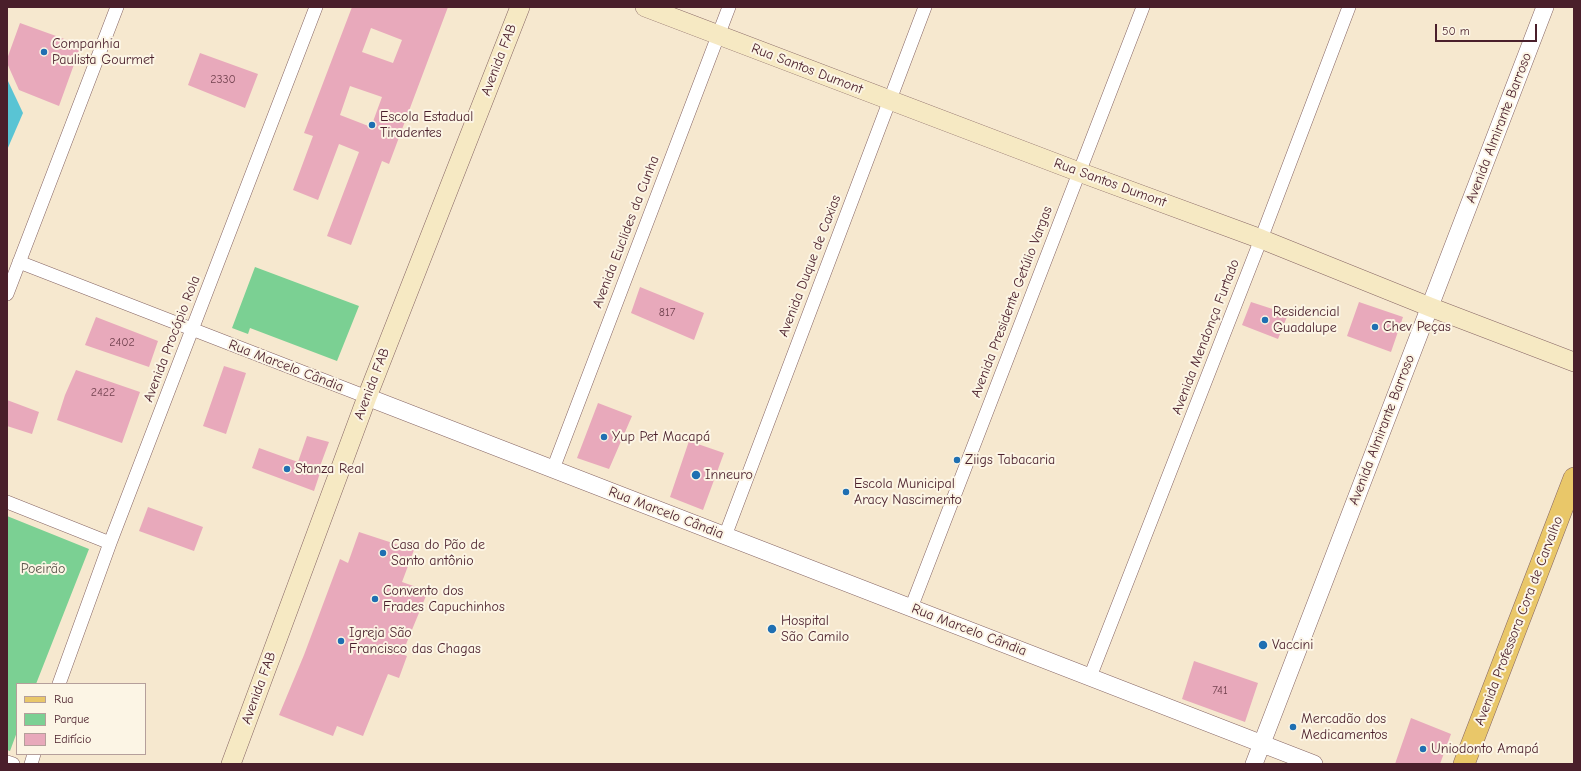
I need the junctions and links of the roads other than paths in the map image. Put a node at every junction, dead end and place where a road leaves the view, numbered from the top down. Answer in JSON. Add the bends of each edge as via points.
{"nodes":[{"id":1,"x":117,"y":7,"type":"edge"},
{"id":2,"x":316,"y":7,"type":"edge"},
{"id":3,"x":520,"y":7,"type":"edge"},
{"id":4,"x":645,"y":7,"type":"edge"},
{"id":5,"x":729,"y":7,"type":"edge"},
{"id":6,"x":925,"y":7,"type":"edge"},
{"id":7,"x":1143,"y":7,"type":"edge"},
{"id":8,"x":1349,"y":7,"type":"edge"},
{"id":9,"x":1545,"y":7,"type":"edge"},
{"id":10,"x":718,"y":35,"type":"junction"},
{"id":11,"x":890,"y":101,"type":"junction"},
{"id":12,"x":1080,"y":172,"type":"junction"},
{"id":13,"x":1261,"y":239,"type":"junction"},
{"id":14,"x":19,"y":262,"type":"junction"},
{"id":15,"x":7,"y":294,"type":"edge"},
{"id":16,"x":1430,"y":307,"type":"junction"},
{"id":17,"x":193,"y":329,"type":"junction"},
{"id":18,"x":1574,"y":362,"type":"edge"},
{"id":19,"x":367,"y":397,"type":"junction"},
{"id":20,"x":553,"y":469,"type":"junction"},
{"id":21,"x":1574,"y":478,"type":"edge"},
{"id":22,"x":7,"y":502,"type":"edge"},
{"id":23,"x":725,"y":536,"type":"junction"},
{"id":24,"x":110,"y":543,"type":"junction"},
{"id":25,"x":911,"y":608,"type":"junction"},
{"id":26,"x":1090,"y":677,"type":"junction"},
{"id":27,"x":60,"y":683,"type":"edge"},
{"id":28,"x":1262,"y":744,"type":"junction"},
{"id":29,"x":7,"y":762,"type":"edge"},
{"id":30,"x":13,"y":764,"type":"edge"},
{"id":31,"x":231,"y":764,"type":"edge"},
{"id":32,"x":1254,"y":764,"type":"edge"},
{"id":33,"x":1314,"y":764,"type":"edge"},
{"id":34,"x":1464,"y":764,"type":"edge"}],
"edges":[{"from":1,"to":14,"type":"street"},
{"from":2,"to":17,"type":"street","name":"Avenida Procópio Rola"},
{"from":3,"to":19,"type":"main road","name":"Avenida FAB"},
{"from":4,"to":10,"type":"main road","name":"Rua Santos Dumont"},
{"from":5,"to":10,"type":"street","name":"Avenida Euclides da Cunha"},
{"from":6,"to":11,"type":"street","name":"Avenida Duque de Caxias"},
{"from":7,"to":12,"type":"street","name":"Avenida Presidente Getúlio Vargas"},
{"from":8,"to":13,"type":"street","name":"Avenida Mendonça Furtado"},
{"from":9,"to":16,"type":"street","name":"Avenida Almirante Barroso"},
{"from":10,"to":11,"type":"main road","name":"Rua Santos Dumont"},
{"from":10,"to":20,"type":"street","name":"Avenida Euclides da Cunha"},
{"from":11,"to":12,"type":"main road","name":"Rua Santos Dumont"},
{"from":11,"to":23,"type":"street","name":"Avenida Duque de Caxias"},
{"from":12,"to":13,"type":"main road","name":"Rua Santos Dumont"},
{"from":12,"to":25,"type":"street","name":"Avenida Presidente Getúlio Vargas"},
{"from":13,"to":16,"type":"main road","name":"Rua Santos Dumont"},
{"from":13,"to":26,"type":"street","name":"Avenida Mendonça Furtado"},
{"from":14,"to":15,"type":"street"},
{"from":14,"to":17,"type":"street","name":"Rua Marcelo Cândia"},
{"from":16,"to":18,"type":"main road","name":"Rua Santos Dumont"},
{"from":16,"to":28,"type":"street","name":"Avenida Almirante Barroso"},
{"from":17,"to":19,"type":"street","name":"Rua Marcelo Cândia"},
{"from":17,"to":24,"type":"street","name":"Avenida Procópio Rola"},
{"from":19,"to":20,"type":"street","name":"Rua Marcelo Cândia"},
{"from":19,"to":31,"type":"main road","name":"Avenida FAB"},
{"from":20,"to":23,"type":"street","name":"Rua Marcelo Cândia"},
{"from":21,"to":34,"type":"main road","name":"Avenida Professora Cora de Carvalho"},
{"from":22,"to":24,"type":"street"},
{"from":23,"to":25,"type":"street","name":"Rua Marcelo Cândia"},
{"from":24,"to":27,"type":"street","name":"Avenida Procópio Rola"},
{"from":25,"to":26,"type":"street","name":"Rua Marcelo Cândia"},
{"from":26,"to":28,"type":"street","name":"Rua Marcelo Cândia"},
{"from":28,"to":32,"type":"street","name":"Avenida Almirante Barroso"},
{"from":28,"to":33,"type":"street","name":"Rua Marcelo Cândia"},
{"from":29,"to":30,"type":"street"}]}
